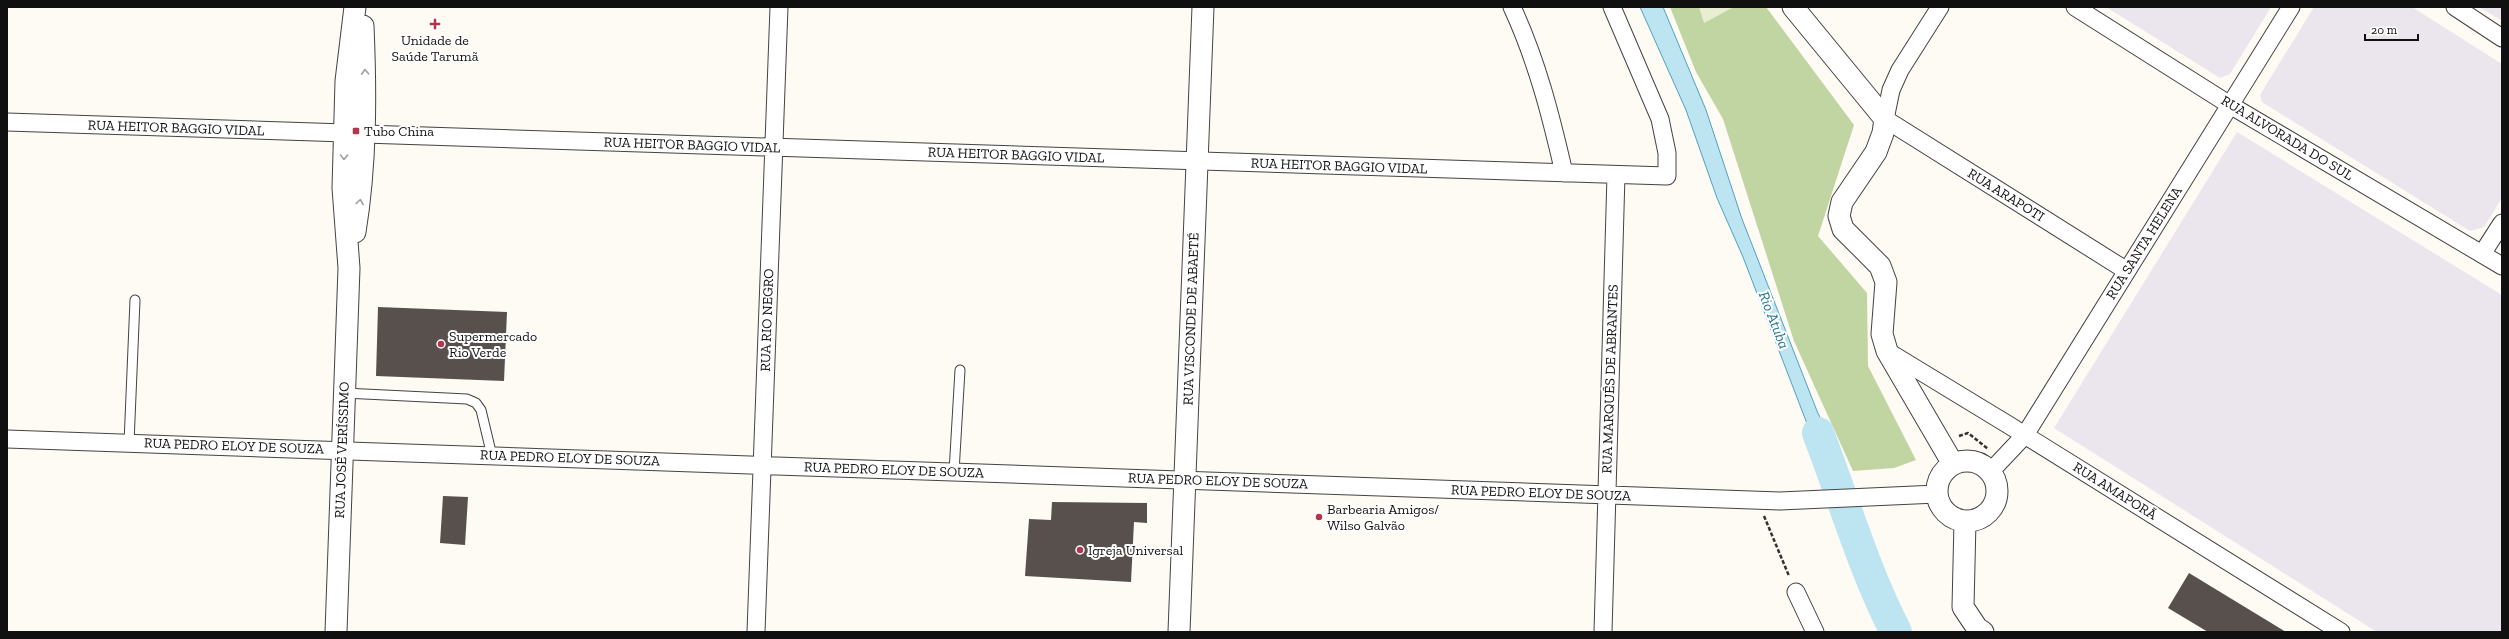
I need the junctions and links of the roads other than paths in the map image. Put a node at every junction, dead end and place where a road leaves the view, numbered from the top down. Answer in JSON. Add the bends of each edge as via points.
{"nodes":[{"id":1,"x":356,"y":7,"type":"edge"},
{"id":2,"x":362,"y":7,"type":"edge"},
{"id":3,"x":779,"y":7,"type":"edge"},
{"id":4,"x":1203,"y":7,"type":"edge"},
{"id":5,"x":1512,"y":7,"type":"edge"},
{"id":6,"x":1612,"y":7,"type":"edge"},
{"id":7,"x":1793,"y":7,"type":"edge"},
{"id":8,"x":1940,"y":7,"type":"edge"},
{"id":9,"x":2075,"y":7,"type":"edge"},
{"id":10,"x":2291,"y":7,"type":"edge"},
{"id":11,"x":2455,"y":7,"type":"edge"},
{"id":12,"x":2502,"y":38,"type":"edge"},
{"id":13,"x":2230,"y":105,"type":"junction"},
{"id":14,"x":1885,"y":119,"type":"junction"},
{"id":15,"x":7,"y":122,"type":"edge"},
{"id":16,"x":354,"y":134,"type":"junction"},
{"id":17,"x":774,"y":147,"type":"junction"},
{"id":18,"x":1197,"y":161,"type":"junction"},
{"id":19,"x":1564,"y":173,"type":"junction"},
{"id":20,"x":1616,"y":175,"type":"junction"},
{"id":21,"x":2502,"y":223,"type":"edge"},
{"id":22,"x":2482,"y":254,"type":"junction"},
{"id":23,"x":2502,"y":266,"type":"edge"},
{"id":24,"x":2127,"y":271,"type":"junction"},
{"id":25,"x":136,"y":300,"type":"dead end"},
{"id":26,"x":1887,"y":352,"type":"junction"},
{"id":27,"x":960,"y":370,"type":"dead end"},
{"id":28,"x":344,"y":392,"type":"junction"},
{"id":29,"x":2025,"y":435,"type":"junction"},
{"id":30,"x":7,"y":438,"type":"edge"},
{"id":31,"x":130,"y":443,"type":"junction"},
{"id":32,"x":342,"y":450,"type":"junction"},
{"id":33,"x":492,"y":456,"type":"junction"},
{"id":34,"x":1954,"y":464,"type":"junction"},
{"id":35,"x":762,"y":465,"type":"junction"},
{"id":36,"x":1996,"y":466,"type":"junction"},
{"id":37,"x":954,"y":472,"type":"junction"},
{"id":38,"x":1185,"y":480,"type":"junction"},
{"id":39,"x":1937,"y":494,"type":"junction"},
{"id":40,"x":1607,"y":495,"type":"junction"},
{"id":41,"x":1965,"y":521,"type":"junction"},
{"id":42,"x":1796,"y":592,"type":"road end"},
{"id":43,"x":336,"y":632,"type":"edge"},
{"id":44,"x":756,"y":632,"type":"edge"},
{"id":45,"x":1179,"y":632,"type":"edge"},
{"id":46,"x":1603,"y":632,"type":"edge"},
{"id":47,"x":1815,"y":632,"type":"edge"},
{"id":48,"x":1983,"y":632,"type":"edge"},
{"id":49,"x":2341,"y":632,"type":"edge"}],
"edges":[{"from":1,"to":16,"type":"street","name":"RUA JOSÉ VERÍSSIMO","via":[[346,81]]},
{"from":16,"to":2,"type":"street","name":"RUA JOSÉ VERÍSSIMO","one_way":true,"via":[[366,80]]},
{"from":3,"to":17,"type":"street","name":"RUA RIO NEGRO"},
{"from":4,"to":18,"type":"street","name":"RUA VISCONDE DE ABAETÉ"},
{"from":5,"to":19,"type":"street","via":[[1535,61],[1550,107]]},
{"from":6,"to":20,"type":"street","name":"RUA HEITOR BAGGIO VIDAL","via":[[1660,119],[1667,153],[1667,176]]},
{"from":7,"to":14,"type":"street"},
{"from":8,"to":14,"type":"street","via":[[1900,70],[1891,90]]},
{"from":9,"to":13,"type":"street","name":"RUA ALVORADA DO SUL"},
{"from":10,"to":13,"type":"street","name":"RUA SANTA HELENA"},
{"from":11,"to":12,"type":"street"},
{"from":13,"to":22,"type":"street","name":"RUA ALVORADA DO SUL"},
{"from":13,"to":24,"type":"street","name":"RUA SANTA HELENA"},
{"from":14,"to":24,"type":"street","name":"RUA ARAPOTI"},
{"from":14,"to":26,"type":"street","via":[[1876,152],[1842,202],[1839,216],[1843,229],[1880,266],[1886,282],[1887,298],[1882,334]]},
{"from":15,"to":16,"type":"street","name":"RUA HEITOR BAGGIO VIDAL"},
{"from":16,"to":17,"type":"street","name":"RUA HEITOR BAGGIO VIDAL"},
{"from":16,"to":28,"type":"street","name":"RUA JOSÉ VERÍSSIMO","via":[[343,188],[349,268]]},
{"from":17,"to":18,"type":"street","name":"RUA HEITOR BAGGIO VIDAL"},
{"from":17,"to":35,"type":"street","name":"RUA RIO NEGRO"},
{"from":18,"to":19,"type":"street","name":"RUA HEITOR BAGGIO VIDAL"},
{"from":18,"to":38,"type":"street","name":"RUA VISCONDE DE ABAETÉ"},
{"from":19,"to":20,"type":"street","name":"RUA HEITOR BAGGIO VIDAL"},
{"from":20,"to":40,"type":"street","name":"RUA MARQUÊS DE ABRANTES"},
{"from":21,"to":22,"type":"street"},
{"from":22,"to":23,"type":"street","name":"RUA ALVORADA DO SUL"},
{"from":24,"to":29,"type":"street","name":"RUA SANTA HELENA"},
{"from":25,"to":31,"type":"lane"},
{"from":26,"to":29,"type":"street","name":"RUA AMAPORÃ"},
{"from":26,"to":34,"type":"street"},
{"from":27,"to":37,"type":"lane"},
{"from":28,"to":32,"type":"street","name":"RUA JOSÉ VERÍSSIMO"},
{"from":28,"to":33,"type":"lane","via":[[467,399],[476,403],[481,410]]},
{"from":29,"to":36,"type":"street","name":"RUA SANTA HELENA"},
{"from":29,"to":49,"type":"street","name":"RUA AMAPORÃ"},
{"from":30,"to":31,"type":"street","name":"RUA PEDRO ELOY DE SOUZA"},
{"from":31,"to":32,"type":"street","name":"RUA PEDRO ELOY DE SOUZA"},
{"from":32,"to":33,"type":"street","name":"RUA PEDRO ELOY DE SOUZA"},
{"from":32,"to":43,"type":"street","name":"RUA JOSÉ VERÍSSIMO"},
{"from":33,"to":35,"type":"street","name":"RUA PEDRO ELOY DE SOUZA"},
{"from":34,"to":36,"type":"street","via":[[1963,461]]},
{"from":34,"to":39,"type":"street","via":[[1941,476]]},
{"from":35,"to":37,"type":"street","name":"RUA PEDRO ELOY DE SOUZA"},
{"from":35,"to":44,"type":"street","name":"RUA RIO NEGRO"},
{"from":36,"to":41,"type":"street","via":[[1995,500],[1984,515],[1975,520]]},
{"from":37,"to":38,"type":"street","name":"RUA PEDRO ELOY DE SOUZA"},
{"from":38,"to":40,"type":"street","name":"RUA PEDRO ELOY DE SOUZA"},
{"from":38,"to":45,"type":"street","name":"RUA VISCONDE DE ABAETÉ"},
{"from":39,"to":40,"type":"street","name":"RUA PEDRO ELOY DE SOUZA","via":[[1780,501]]},
{"from":39,"to":41,"type":"street","via":[[1943,509],[1957,519]]},
{"from":40,"to":46,"type":"street","name":"RUA MARQUÊS DE ABRANTES"},
{"from":41,"to":48,"type":"street","via":[[1964,607],[1977,628]]},
{"from":42,"to":47,"type":"street"}]}
